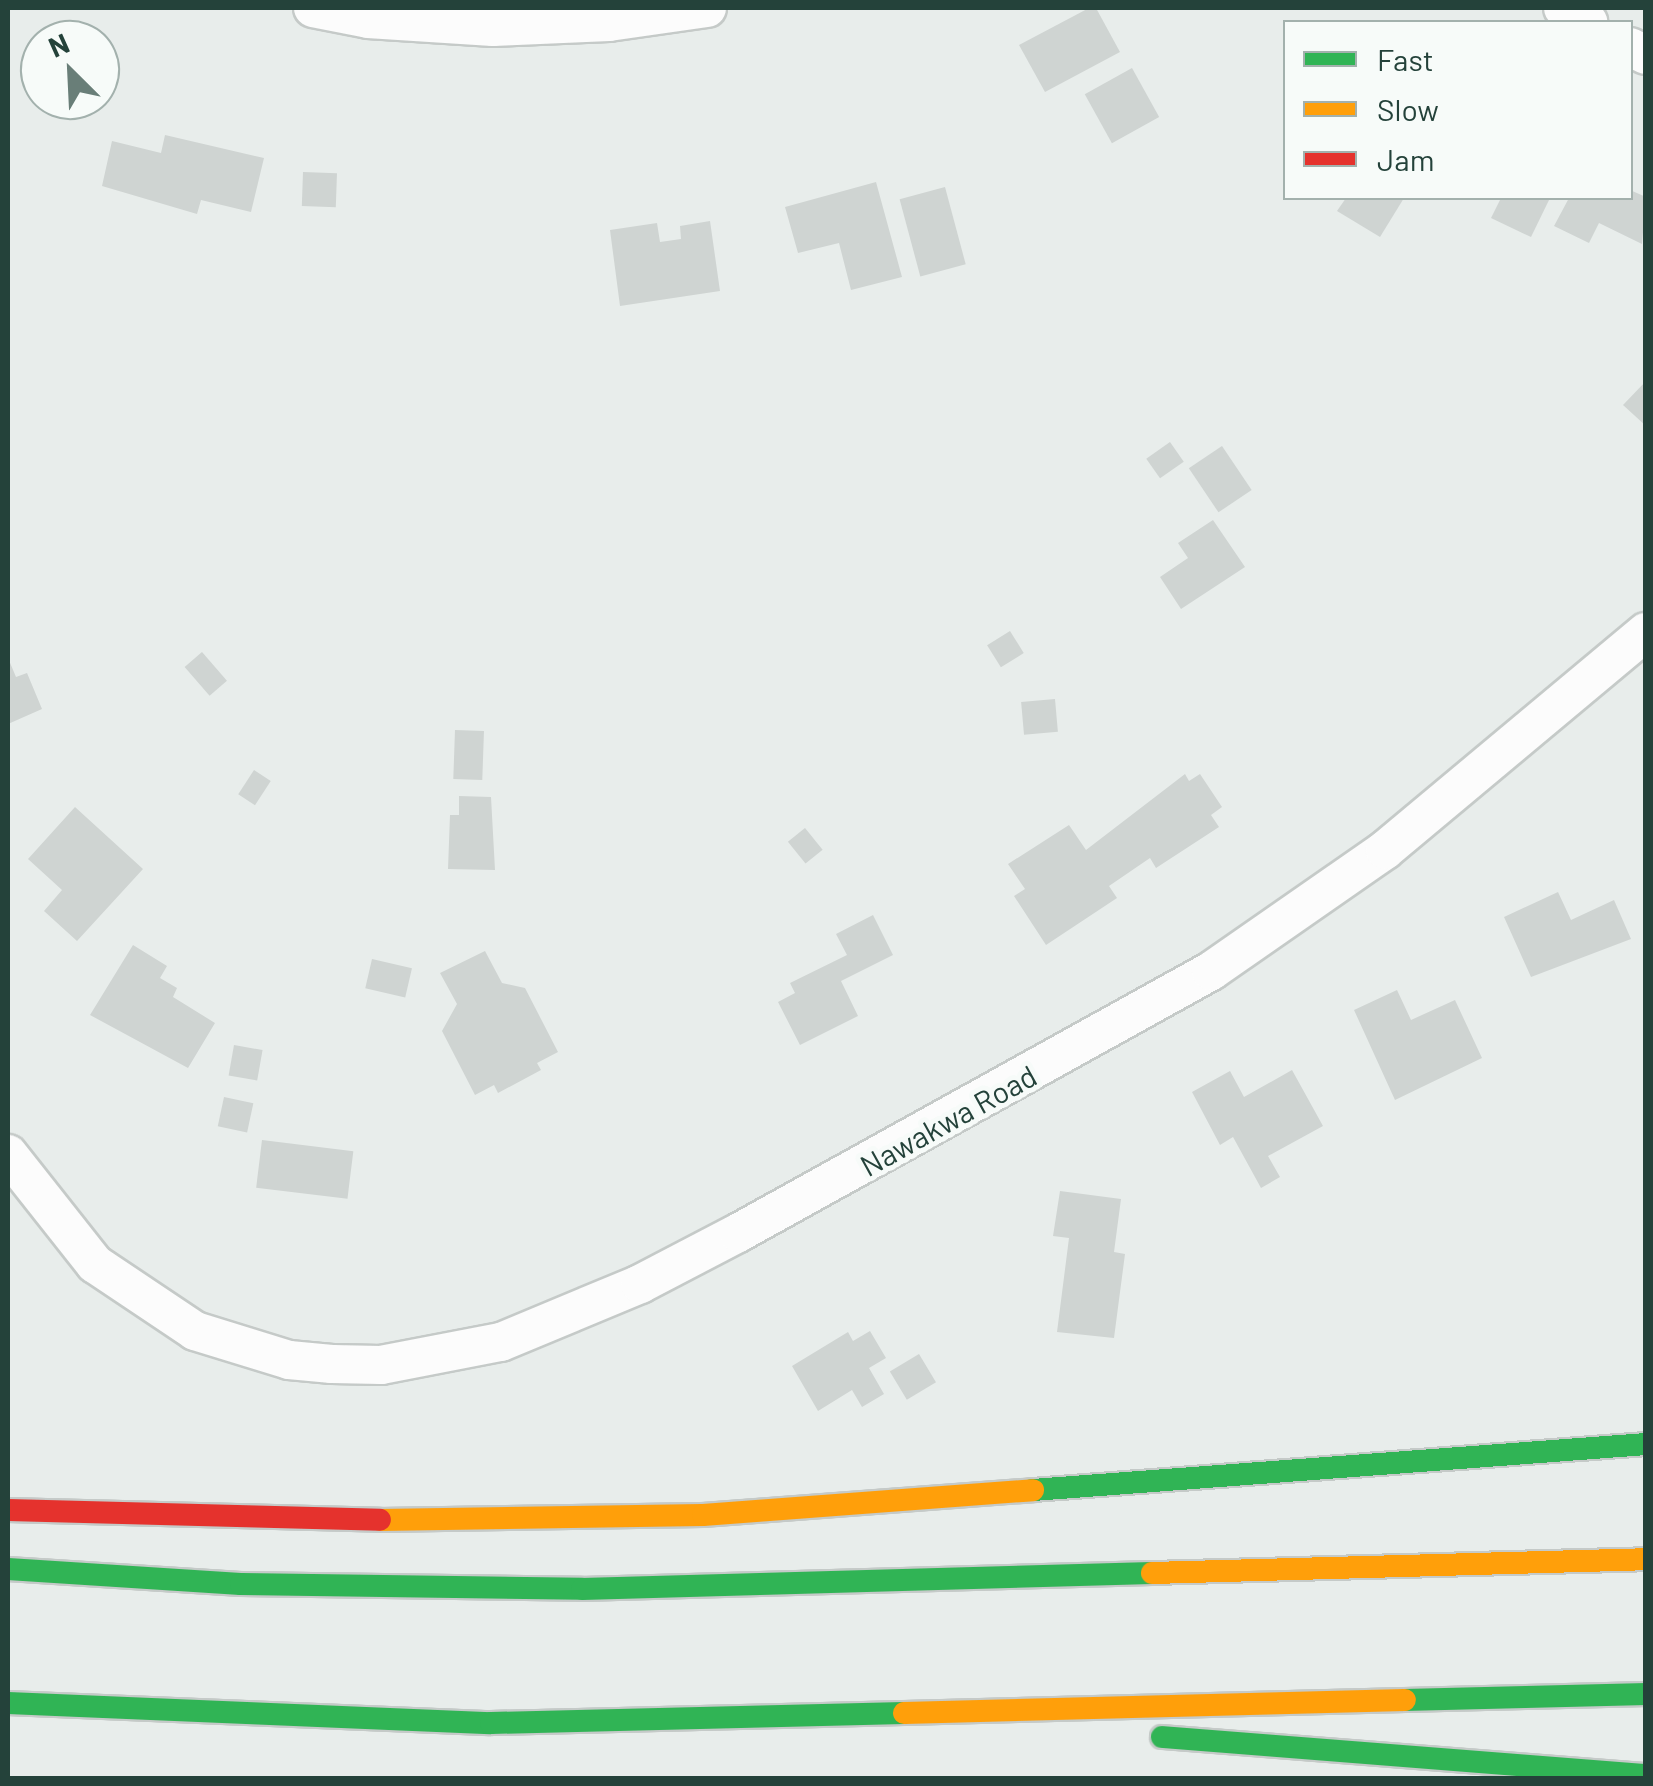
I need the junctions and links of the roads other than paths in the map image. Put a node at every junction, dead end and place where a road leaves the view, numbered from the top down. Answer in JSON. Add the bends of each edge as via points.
{"nodes":[{"id":1,"x":313,"y":8,"type":"edge"},
{"id":2,"x":708,"y":8,"type":"edge"},
{"id":3,"x":1646,"y":632,"type":"edge"},
{"id":4,"x":8,"y":1154,"type":"edge"},
{"id":5,"x":1646,"y":1444,"type":"edge"},
{"id":6,"x":8,"y":1510,"type":"edge"},
{"id":7,"x":1646,"y":1559,"type":"edge"},
{"id":8,"x":8,"y":1569,"type":"edge"},
{"id":9,"x":1646,"y":1694,"type":"edge"},
{"id":10,"x":8,"y":1703,"type":"edge"},
{"id":11,"x":865,"y":1714,"type":"junction"},
{"id":12,"x":1646,"y":1775,"type":"edge"}],
"edges":[{"from":1,"to":2,"type":"street","via":[[368,19],[492,27],[610,22]]},
{"from":3,"to":4,"type":"street","name":"Nawakwa Road","via":[[1385,850],[1211,971],[929,1131],[591,1306],[501,1342],[382,1365],[289,1360],[194,1331],[158,1311],[66,1235]]},
{"from":5,"to":6,"type":"highway","via":[[703,1515],[456,1522]]},
{"from":7,"to":8,"type":"highway","via":[[562,1589],[261,1585]]},
{"from":9,"to":11,"type":"highway"},
{"from":10,"to":11,"type":"highway","via":[[350,1721]]},
{"from":11,"to":12,"type":"highway"}]}
